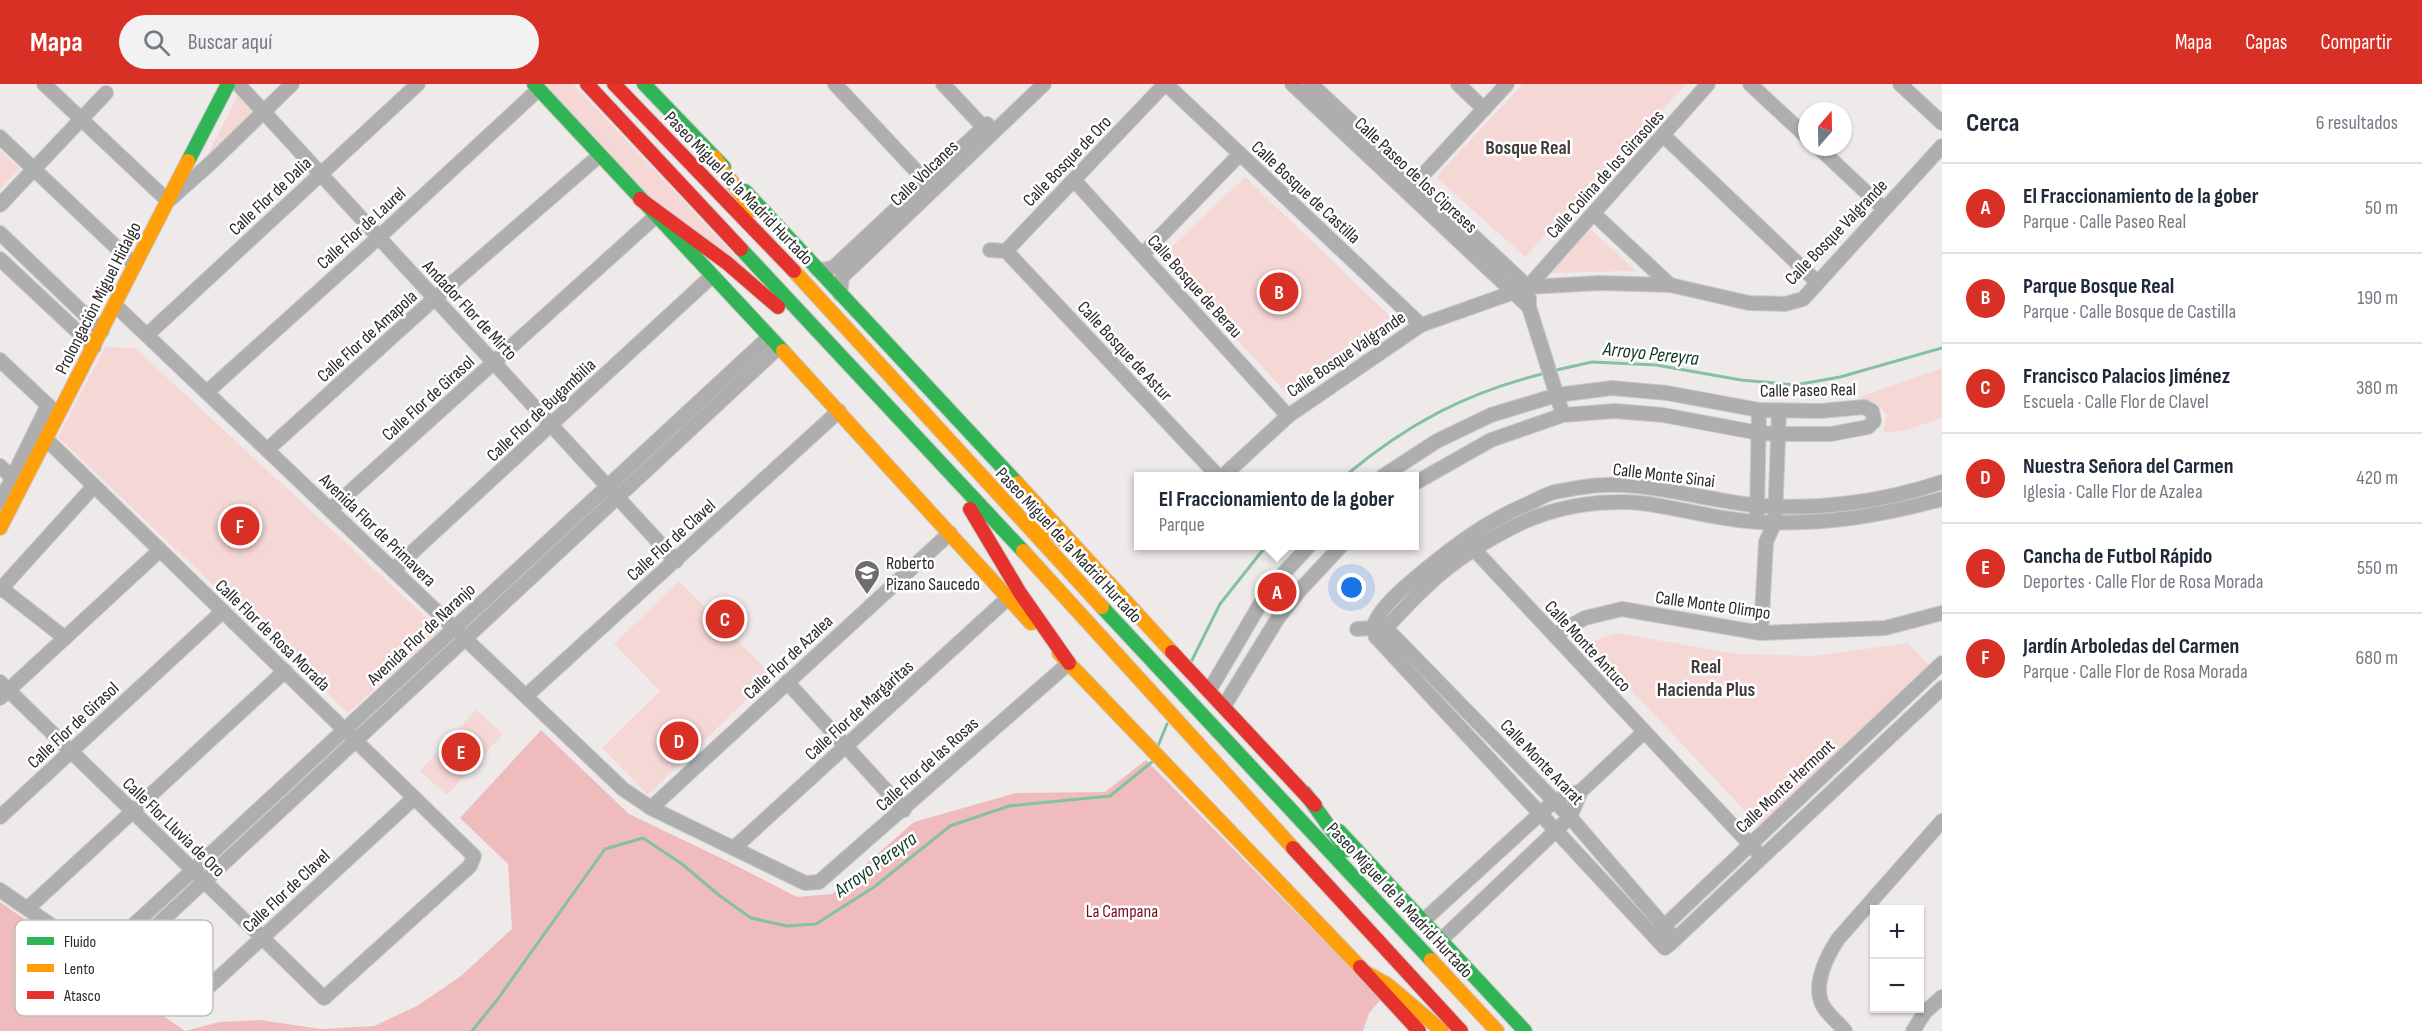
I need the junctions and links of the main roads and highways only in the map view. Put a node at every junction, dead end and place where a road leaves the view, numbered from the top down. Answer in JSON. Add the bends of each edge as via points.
{"nodes":[{"id":1,"x":228,"y":84,"type":"edge"},
{"id":2,"x":587,"y":84,"type":"edge"},
{"id":3,"x":614,"y":84,"type":"edge"},
{"id":4,"x":644,"y":84,"type":"edge"},
{"id":5,"x":536,"y":86,"type":"edge"},
{"id":6,"x":714,"y":157,"type":"junction"},
{"id":7,"x":640,"y":199,"type":"junction"},
{"id":8,"x":800,"y":278,"type":"junction"},
{"id":9,"x":829,"y":341,"type":"junction"},
{"id":10,"x":942,"y":463,"type":"junction"},
{"id":11,"x":974,"y":469,"type":"junction"},
{"id":12,"x":0,"y":528,"type":"edge"},
{"id":13,"x":1083,"y":556,"type":"junction"},
{"id":14,"x":1069,"y":663,"type":"junction"},
{"id":15,"x":1305,"y":793,"type":"junction"},
{"id":16,"x":1420,"y":947,"type":"junction"},
{"id":17,"x":1365,"y":972,"type":"junction"},
{"id":18,"x":1419,"y":1031,"type":"edge"},
{"id":19,"x":1442,"y":1031,"type":"edge"},
{"id":20,"x":1461,"y":1031,"type":"edge"},
{"id":21,"x":1497,"y":1031,"type":"edge"},
{"id":22,"x":1525,"y":1031,"type":"edge"}],
"edges":[{"from":1,"to":12,"type":"main road","name":"Prolongación Miguel Hidalgo","via":[[102,331],[53,410],[46,439],[17,482]]},
{"from":2,"to":9,"type":"main road","name":"Paseo Miguel de la Madrid Hurtado"},
{"from":3,"to":8,"type":"main road","name":"Paseo Miguel de la Madrid Hurtado"},
{"from":4,"to":6,"type":"main road"},
{"from":5,"to":7,"type":"main road"},
{"from":6,"to":8,"type":"main road"},
{"from":6,"to":13,"type":"main road"},
{"from":7,"to":9,"type":"main road","via":[[728,263],[800,328]]},
{"from":7,"to":14,"type":"main road"},
{"from":8,"to":11,"type":"main road","name":"Paseo Miguel de la Madrid Hurtado"},
{"from":9,"to":10,"type":"main road","name":"Paseo Miguel de la Madrid Hurtado"},
{"from":10,"to":14,"type":"main road","via":[[1020,594]]},
{"from":10,"to":20,"type":"main road","name":"Paseo Miguel de la Madrid Hurtado"},
{"from":11,"to":13,"type":"main road"},
{"from":11,"to":16,"type":"main road","name":"Paseo Miguel de la Madrid Hurtado"},
{"from":13,"to":15,"type":"main road"},
{"from":14,"to":17,"type":"main road"},
{"from":15,"to":16,"type":"main road"},
{"from":15,"to":22,"type":"main road"},
{"from":16,"to":21,"type":"main road","name":"Paseo Miguel de la Madrid Hurtado"},
{"from":17,"to":18,"type":"main road"},
{"from":17,"to":19,"type":"main road","via":[[1388,985]]}]}
